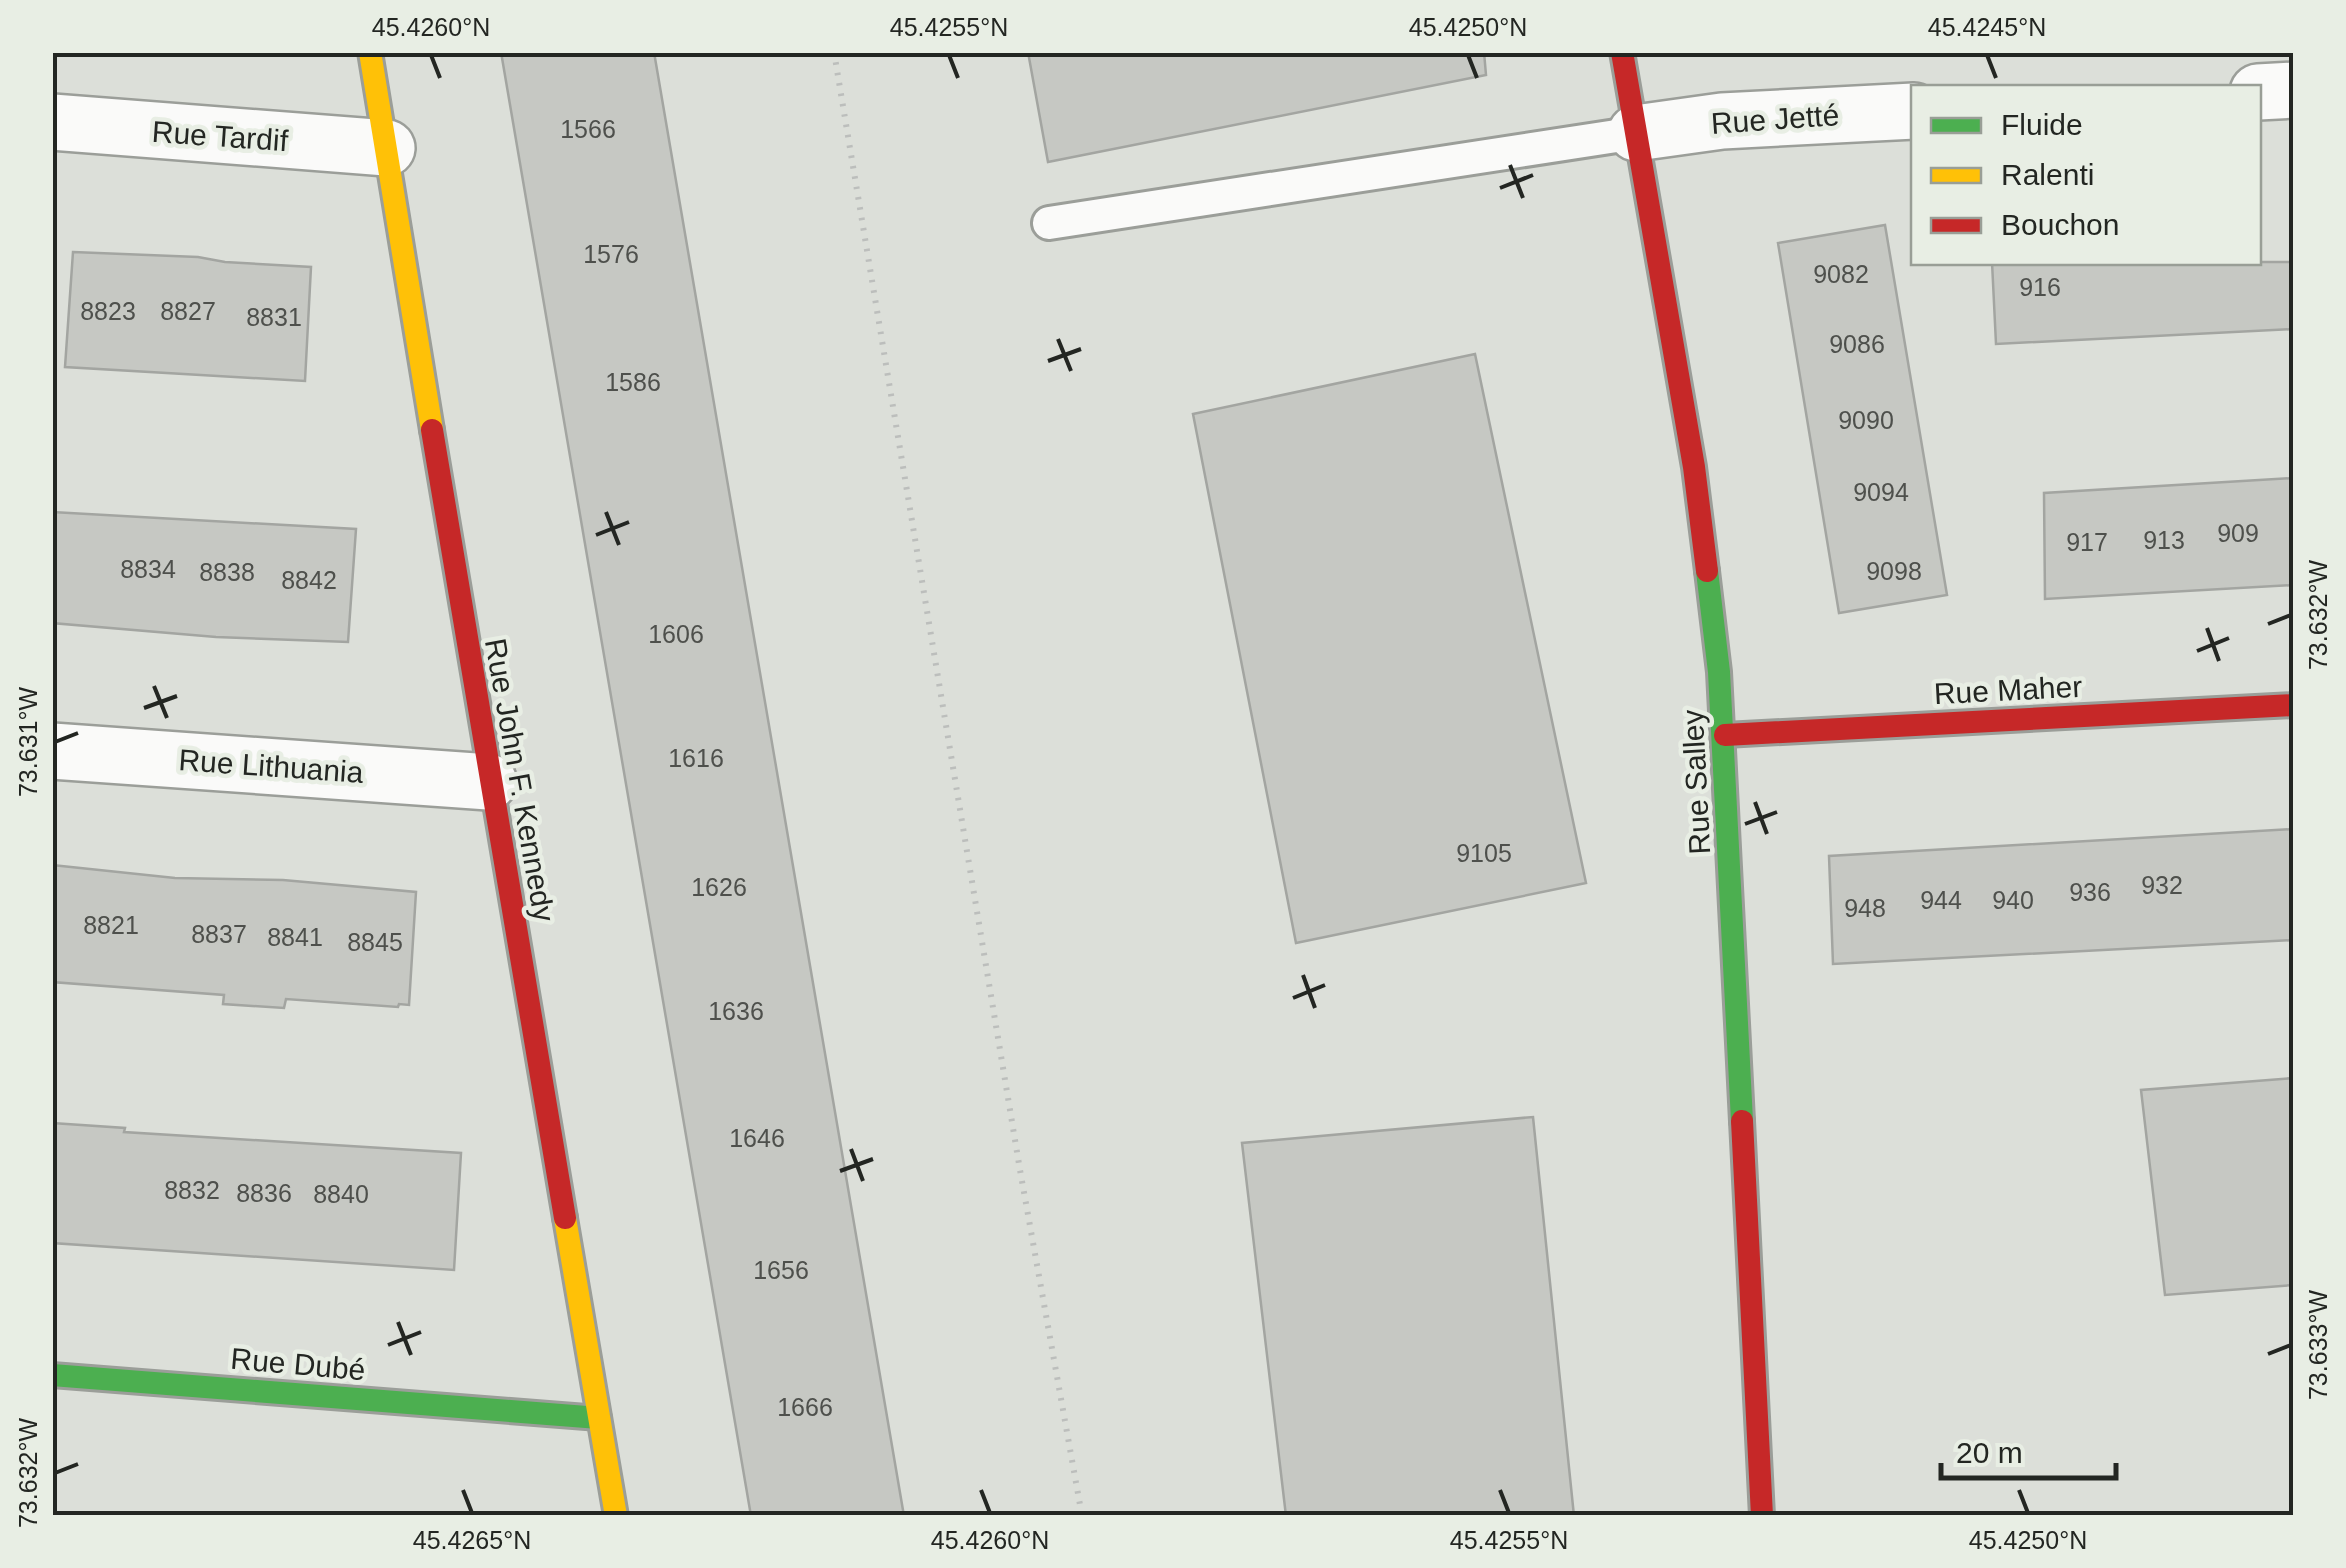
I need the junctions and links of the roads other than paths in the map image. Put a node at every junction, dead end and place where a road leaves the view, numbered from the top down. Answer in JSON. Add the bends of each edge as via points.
{"nodes":[{"id":1,"x":370,"y":52,"type":"edge"},
{"id":2,"x":1622,"y":52,"type":"edge"},
{"id":3,"x":2294,"y":90,"type":"edge"},
{"id":4,"x":2261,"y":92,"type":"edge"},
{"id":5,"x":1911,"y":111,"type":"edge"},
{"id":6,"x":52,"y":122,"type":"edge"},
{"id":7,"x":1636,"y":133,"type":"junction"},
{"id":8,"x":386,"y":148,"type":"junction"},
{"id":9,"x":1049,"y":224,"type":"dead end"},
{"id":10,"x":2294,"y":704,"type":"edge"},
{"id":11,"x":1725,"y":735,"type":"junction"},
{"id":12,"x":52,"y":751,"type":"edge"},
{"id":13,"x":489,"y":782,"type":"junction"},
{"id":14,"x":52,"y":1375,"type":"edge"},
{"id":15,"x":599,"y":1418,"type":"junction"},
{"id":16,"x":616,"y":1516,"type":"edge"},
{"id":17,"x":1762,"y":1516,"type":"edge"}],
"edges":[{"from":1,"to":8,"type":"street","name":"Rue John F. Kennedy"},
{"from":2,"to":7,"type":"street","name":"Rue Salley"},
{"from":3,"to":4,"type":"street"},
{"from":5,"to":7,"type":"street","name":"Rue Jetté","via":[[1722,121]]},
{"from":6,"to":8,"type":"street","name":"Rue Tardif"},
{"from":7,"to":9,"type":"lane"},
{"from":7,"to":11,"type":"street","name":"Rue Salley","via":[[1694,467]]},
{"from":8,"to":13,"type":"street","name":"Rue John F. Kennedy"},
{"from":10,"to":11,"type":"street","name":"Rue Maher"},
{"from":11,"to":17,"type":"street","name":"Rue Salley"},
{"from":12,"to":13,"type":"street","name":"Rue Lithuania"},
{"from":13,"to":15,"type":"street","name":"Rue John F. Kennedy"},
{"from":14,"to":15,"type":"street","name":"Rue Dubé"},
{"from":15,"to":16,"type":"street","name":"Rue John F. Kennedy"}]}
